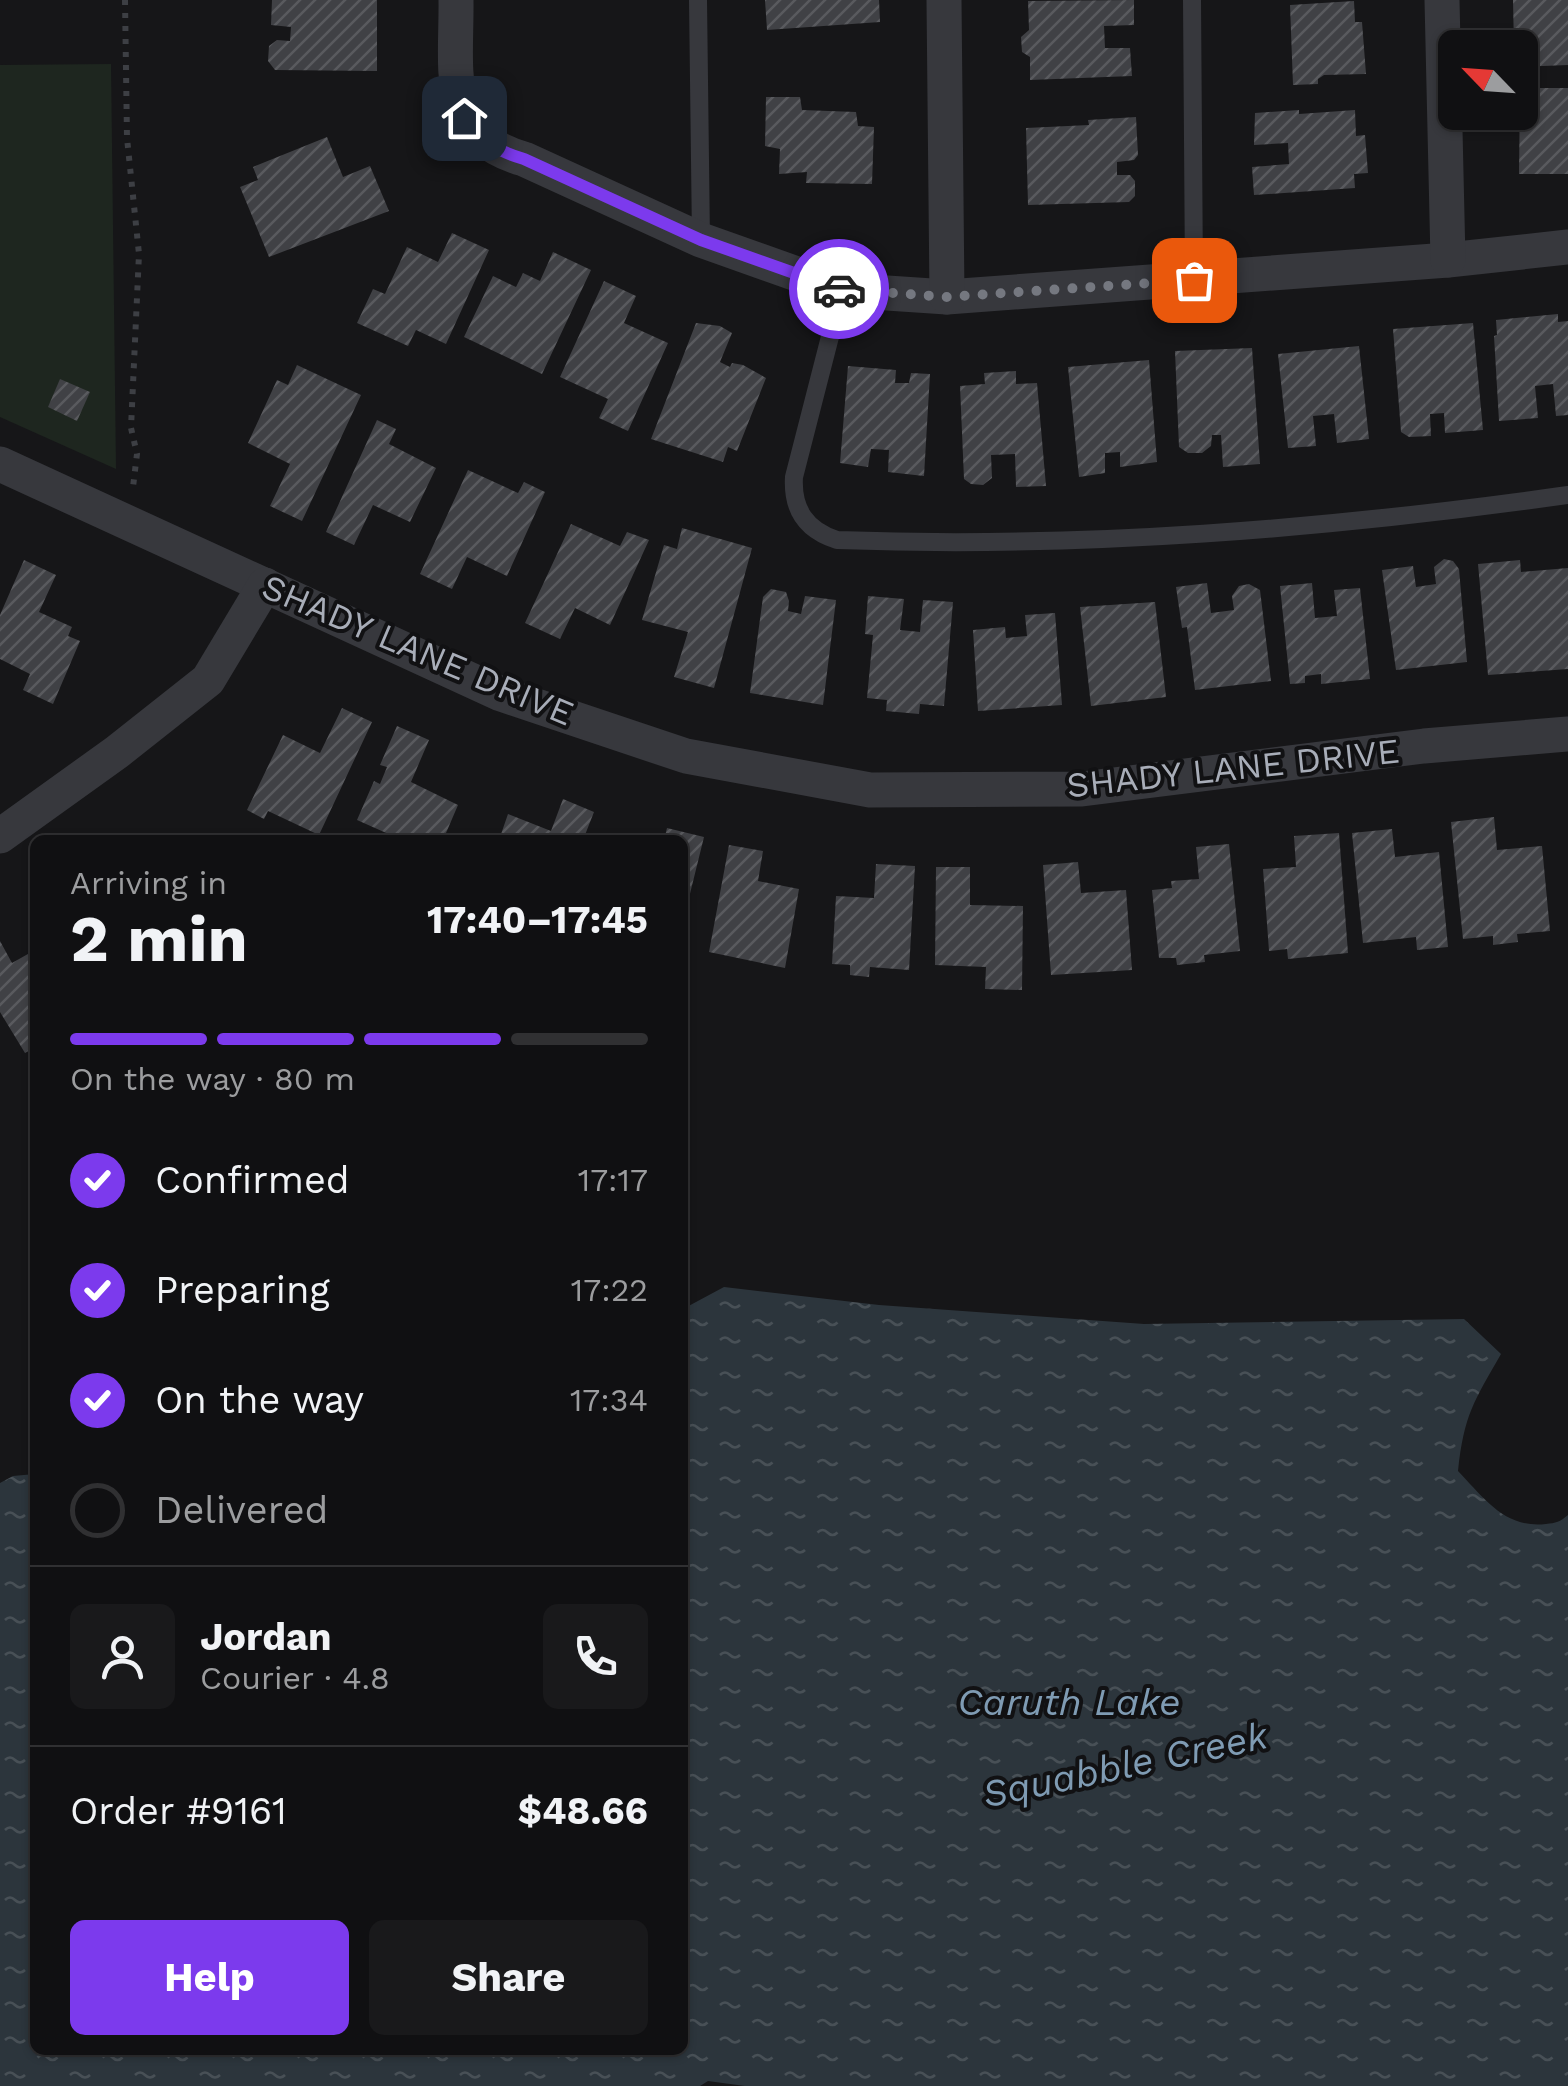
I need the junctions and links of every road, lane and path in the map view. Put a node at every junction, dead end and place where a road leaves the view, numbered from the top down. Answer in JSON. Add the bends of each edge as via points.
{"nodes":[{"id":1,"x":125,"y":0,"type":"edge"},
{"id":2,"x":456,"y":0,"type":"edge"},
{"id":3,"x":698,"y":0,"type":"edge"},
{"id":4,"x":944,"y":0,"type":"edge"},
{"id":5,"x":1192,"y":0,"type":"edge"},
{"id":6,"x":1442,"y":0,"type":"edge"},
{"id":7,"x":701,"y":240,"type":"junction"},
{"id":8,"x":1568,"y":247,"type":"edge"},
{"id":9,"x":1448,"y":260,"type":"junction"},
{"id":10,"x":1194,"y":280,"type":"junction"},
{"id":11,"x":842,"y":290,"type":"junction"},
{"id":12,"x":947,"y":297,"type":"junction"},
{"id":13,"x":0,"y":464,"type":"edge"},
{"id":14,"x":1568,"y":494,"type":"edge"},
{"id":15,"x":120,"y":519,"type":"junction"},
{"id":16,"x":265,"y":585,"type":"junction"},
{"id":17,"x":1568,"y":734,"type":"edge"},
{"id":18,"x":0,"y":836,"type":"edge"}],
"edges":[{"from":1,"to":15,"type":"path","via":[[127,138],[139,254],[131,428],[138,454]]},
{"from":2,"to":7,"type":"street","via":[[456,94],[480,138]]},
{"from":3,"to":7,"type":"lane"},
{"from":4,"to":12,"type":"street"},
{"from":5,"to":10,"type":"lane"},
{"from":6,"to":9,"type":"street"},
{"from":7,"to":11,"type":"street"},
{"from":8,"to":9,"type":"street"},
{"from":9,"to":10,"type":"street"},
{"from":10,"to":12,"type":"street"},
{"from":11,"to":12,"type":"street"},
{"from":11,"to":14,"type":"lane","via":[[793,494],[808,524],[837,540],[1063,543],[1412,517]]},
{"from":13,"to":15,"type":"street","name":"SHADY LANE DRIVE"},
{"from":15,"to":16,"type":"street","name":"SHADY LANE DRIVE"},
{"from":16,"to":17,"type":"street","name":"SHADY LANE DRIVE","via":[[501,694],[686,756],[870,790],[1082,789]]},
{"from":16,"to":18,"type":"street","via":[[208,680]]}]}
